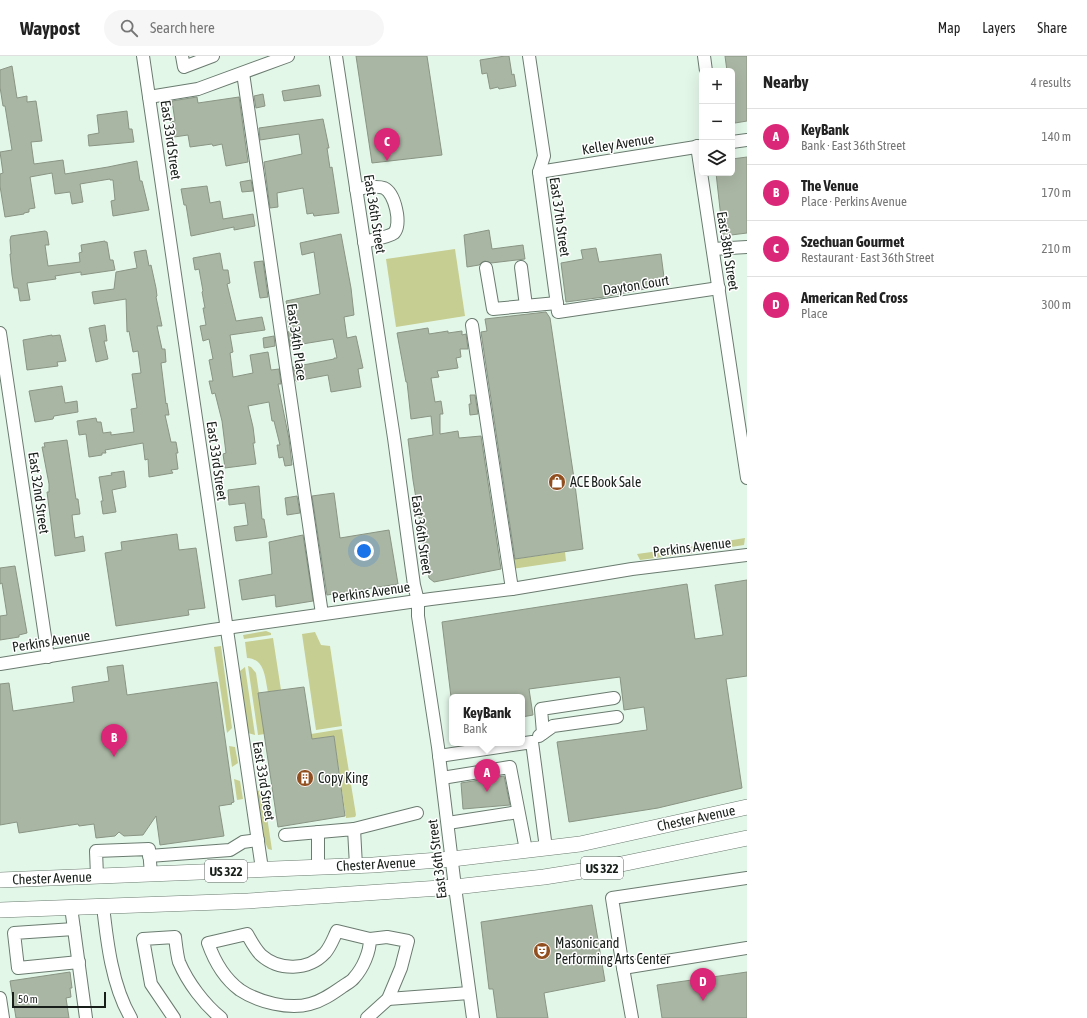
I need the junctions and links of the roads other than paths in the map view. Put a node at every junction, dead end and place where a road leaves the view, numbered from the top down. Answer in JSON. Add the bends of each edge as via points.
{"nodes":[{"id":1,"x":143,"y":56,"type":"edge"},
{"id":2,"x":182,"y":56,"type":"edge"},
{"id":3,"x":213,"y":56,"type":"edge"},
{"id":4,"x":288,"y":56,"type":"edge"},
{"id":5,"x":336,"y":56,"type":"edge"},
{"id":6,"x":529,"y":56,"type":"edge"},
{"id":7,"x":704,"y":56,"type":"edge"},
{"id":8,"x":706,"y":68,"type":"edge"},
{"id":9,"x":243,"y":73,"type":"junction"},
{"id":10,"x":149,"y":97,"type":"junction"},
{"id":11,"x":747,"y":140,"type":"edge"},
{"id":12,"x":735,"y":142,"type":"edge"},
{"id":13,"x":699,"y":146,"type":"edge"},
{"id":14,"x":539,"y":172,"type":"junction"},
{"id":15,"x":703,"y":176,"type":"edge"},
{"id":16,"x":356,"y":189,"type":"junction"},
{"id":17,"x":364,"y":242,"type":"junction"},
{"id":18,"x":747,"y":247,"type":"edge"},
{"id":19,"x":713,"y":250,"type":"junction"},
{"id":20,"x":521,"y":267,"type":"dead end"},
{"id":21,"x":486,"y":268,"type":"dead end"},
{"id":22,"x":719,"y":288,"type":"junction"},
{"id":23,"x":526,"y":306,"type":"junction"},
{"id":24,"x":558,"y":307,"type":"junction"},
{"id":25,"x":472,"y":325,"type":"dead end"},
{"id":26,"x":0,"y":333,"type":"edge"},
{"id":27,"x":747,"y":478,"type":"edge"},
{"id":28,"x":747,"y":555,"type":"edge"},
{"id":29,"x":512,"y":589,"type":"junction"},
{"id":30,"x":418,"y":601,"type":"junction"},
{"id":31,"x":322,"y":614,"type":"junction"},
{"id":32,"x":226,"y":629,"type":"junction"},
{"id":33,"x":48,"y":657,"type":"junction"},
{"id":34,"x":0,"y":664,"type":"edge"},
{"id":35,"x":614,"y":698,"type":"dead end"},
{"id":36,"x":617,"y":718,"type":"dead end"},
{"id":37,"x":543,"y":733,"type":"junction"},
{"id":38,"x":532,"y":742,"type":"junction"},
{"id":39,"x":525,"y":743,"type":"edge"},
{"id":40,"x":505,"y":746,"type":"edge"},
{"id":41,"x":439,"y":756,"type":"junction"},
{"id":42,"x":442,"y":778,"type":"junction"},
{"id":43,"x":747,"y":807,"type":"edge"},
{"id":44,"x":518,"y":812,"type":"junction"},
{"id":45,"x":417,"y":813,"type":"dead end"},
{"id":46,"x":448,"y":823,"type":"junction"},
{"id":47,"x":354,"y":828,"type":"junction"},
{"id":48,"x":318,"y":832,"type":"junction"},
{"id":49,"x":285,"y":835,"type":"dead end"},
{"id":50,"x":747,"y":838,"type":"edge"},
{"id":51,"x":258,"y":840,"type":"junction"},
{"id":52,"x":546,"y":848,"type":"junction"},
{"id":53,"x":526,"y":850,"type":"junction"},
{"id":54,"x":149,"y":856,"type":"junction"},
{"id":55,"x":452,"y":859,"type":"junction"},
{"id":56,"x":356,"y":866,"type":"junction"},
{"id":57,"x":318,"y":867,"type":"junction"},
{"id":58,"x":262,"y":869,"type":"junction"},
{"id":59,"x":151,"y":874,"type":"junction"},
{"id":60,"x":97,"y":876,"type":"junction"},
{"id":61,"x":747,"y":878,"type":"edge"},
{"id":62,"x":0,"y":880,"type":"edge"},
{"id":63,"x":455,"y":887,"type":"junction"},
{"id":64,"x":103,"y":906,"type":"junction"},
{"id":65,"x":71,"y":907,"type":"junction"},
{"id":66,"x":0,"y":910,"type":"edge"},
{"id":67,"x":74,"y":929,"type":"junction"},
{"id":68,"x":370,"y":939,"type":"junction"},
{"id":69,"x":747,"y":948,"type":"edge"},
{"id":70,"x":79,"y":962,"type":"junction"},
{"id":71,"x":623,"y":968,"type":"junction"},
{"id":72,"x":469,"y":993,"type":"junction"},
{"id":73,"x":0,"y":998,"type":"edge"},
{"id":74,"x":388,"y":999,"type":"junction"},
{"id":75,"x":3,"y":1018,"type":"edge"},
{"id":76,"x":86,"y":1018,"type":"edge"},
{"id":77,"x":131,"y":1018,"type":"edge"},
{"id":78,"x":174,"y":1018,"type":"edge"},
{"id":79,"x":221,"y":1018,"type":"edge"},
{"id":80,"x":366,"y":1018,"type":"edge"},
{"id":81,"x":473,"y":1018,"type":"edge"},
{"id":82,"x":632,"y":1018,"type":"edge"}],
"edges":[{"from":1,"to":10,"type":"street","name":"East 33rd Street"},
{"from":2,"to":3,"type":"street","via":[[184,67]]},
{"from":4,"to":9,"type":"street"},
{"from":5,"to":16,"type":"street","name":"East 36th Street"},
{"from":6,"to":14,"type":"street","name":"East 37th Street","via":[[544,156]]},
{"from":7,"to":8,"type":"street"},
{"from":9,"to":10,"type":"street","via":[[198,89]]},
{"from":9,"to":31,"type":"street","name":"East 34th Place"},
{"from":10,"to":32,"type":"street","name":"East 33rd Street"},
{"from":11,"to":12,"type":"street"},
{"from":13,"to":14,"type":"street","name":"Kelley Avenue"},
{"from":14,"to":24,"type":"street","name":"East 37th Street"},
{"from":15,"to":19,"type":"street","name":"East 38th Street"},
{"from":16,"to":17,"type":"street","name":"East 36th Street"},
{"from":16,"to":17,"type":"street","via":[[378,186],[385,189],[390,193],[398,219],[398,227],[393,234]]},
{"from":17,"to":30,"type":"street","name":"East 36th Street"},
{"from":18,"to":19,"type":"street"},
{"from":19,"to":22,"type":"street","name":"East 38th Street"},
{"from":20,"to":23,"type":"street"},
{"from":21,"to":23,"type":"street","name":"Dayton Court","via":[[493,309]]},
{"from":22,"to":24,"type":"street","name":"Dayton Court"},
{"from":22,"to":27,"type":"street","name":"East 38th Street"},
{"from":23,"to":24,"type":"street","name":"Dayton Court"},
{"from":25,"to":29,"type":"street"},
{"from":26,"to":33,"type":"street","name":"East 32nd Street"},
{"from":28,"to":29,"type":"street","name":"Perkins Avenue","via":[[632,569]]},
{"from":29,"to":30,"type":"street","name":"Perkins Avenue"},
{"from":30,"to":31,"type":"street","name":"Perkins Avenue"},
{"from":30,"to":41,"type":"street","name":"East 36th Street","via":[[418,616]]},
{"from":31,"to":32,"type":"street","name":"Perkins Avenue"},
{"from":32,"to":33,"type":"street","name":"Perkins Avenue"},
{"from":32,"to":51,"type":"street","name":"East 33rd Street"},
{"from":33,"to":34,"type":"street","name":"Perkins Avenue"},
{"from":35,"to":37,"type":"street","via":[[541,709]]},
{"from":36,"to":37,"type":"street","via":[[552,726]]},
{"from":37,"to":38,"type":"street"},
{"from":38,"to":39,"type":"street"},
{"from":38,"to":52,"type":"street"},
{"from":40,"to":41,"type":"street"},
{"from":41,"to":42,"type":"street","name":"East 36th Street"},
{"from":42,"to":44,"type":"street","via":[[510,768]]},
{"from":42,"to":46,"type":"street","name":"East 36th Street"},
{"from":43,"to":52,"type":"main road","name":"Chester Avenue","number":"US 322","via":[[580,844]]},
{"from":44,"to":46,"type":"street"},
{"from":44,"to":53,"type":"street"},
{"from":45,"to":47,"type":"street"},
{"from":46,"to":55,"type":"street","name":"East 36th Street"},
{"from":47,"to":48,"type":"street"},
{"from":47,"to":56,"type":"street"},
{"from":48,"to":49,"type":"street"},
{"from":48,"to":57,"type":"street"},
{"from":50,"to":63,"type":"main road","name":"Chester Avenue","number":"US 322","via":[[614,866]]},
{"from":51,"to":54,"type":"street","via":[[242,842],[230,850]]},
{"from":51,"to":58,"type":"street","name":"East 33rd Street"},
{"from":52,"to":53,"type":"main road","name":"Chester Avenue","number":"US 322"},
{"from":53,"to":55,"type":"main road","name":"Chester Avenue","number":"US 322"},
{"from":54,"to":59,"type":"street"},
{"from":54,"to":60,"type":"street","via":[[149,849],[96,851]]},
{"from":55,"to":56,"type":"main road","name":"Chester Avenue","number":"US 322"},
{"from":55,"to":63,"type":"street","name":"East 36th Street"},
{"from":56,"to":57,"type":"main road","name":"Chester Avenue","number":"US 322"},
{"from":57,"to":58,"type":"main road","name":"Chester Avenue","number":"US 322"},
{"from":58,"to":59,"type":"main road","name":"Chester Avenue","number":"US 322"},
{"from":59,"to":60,"type":"main road","name":"Chester Avenue","number":"US 322"},
{"from":60,"to":62,"type":"main road","name":"Chester Avenue","number":"US 322"},
{"from":61,"to":71,"type":"street","via":[[612,898]]},
{"from":63,"to":64,"type":"main road","name":"Chester Avenue","number":"US 322","via":[[248,901]]},
{"from":63,"to":72,"type":"street","name":"East 36th Street"},
{"from":64,"to":65,"type":"main road","name":"Chester Avenue","number":"US 322"},
{"from":64,"to":77,"type":"street","via":[[107,941],[117,984]]},
{"from":65,"to":66,"type":"main road","name":"Chester Avenue","number":"US 322"},
{"from":65,"to":67,"type":"street"},
{"from":67,"to":70,"type":"street"},
{"from":67,"to":70,"type":"street","via":[[14,933],[18,968]]},
{"from":68,"to":68,"type":"street","via":[[336,931],[332,944],[319,958],[295,967],[272,963],[260,954],[247,934],[208,943],[218,964],[240,990],[275,1005],[292,1006],[309,1005],[324,999],[354,979],[365,959]]},
{"from":68,"to":74,"type":"street","via":[[387,937],[408,941],[401,968]]},
{"from":69,"to":71,"type":"street"},
{"from":70,"to":76,"type":"street"},
{"from":71,"to":82,"type":"street"},
{"from":72,"to":74,"type":"street"},
{"from":72,"to":81,"type":"street","name":"East 36th Street"},
{"from":73,"to":75,"type":"street"},
{"from":74,"to":80,"type":"street"},
{"from":78,"to":79,"type":"street","via":[[151,984],[143,939],[175,937],[179,961],[191,984],[208,1007]]}]}
